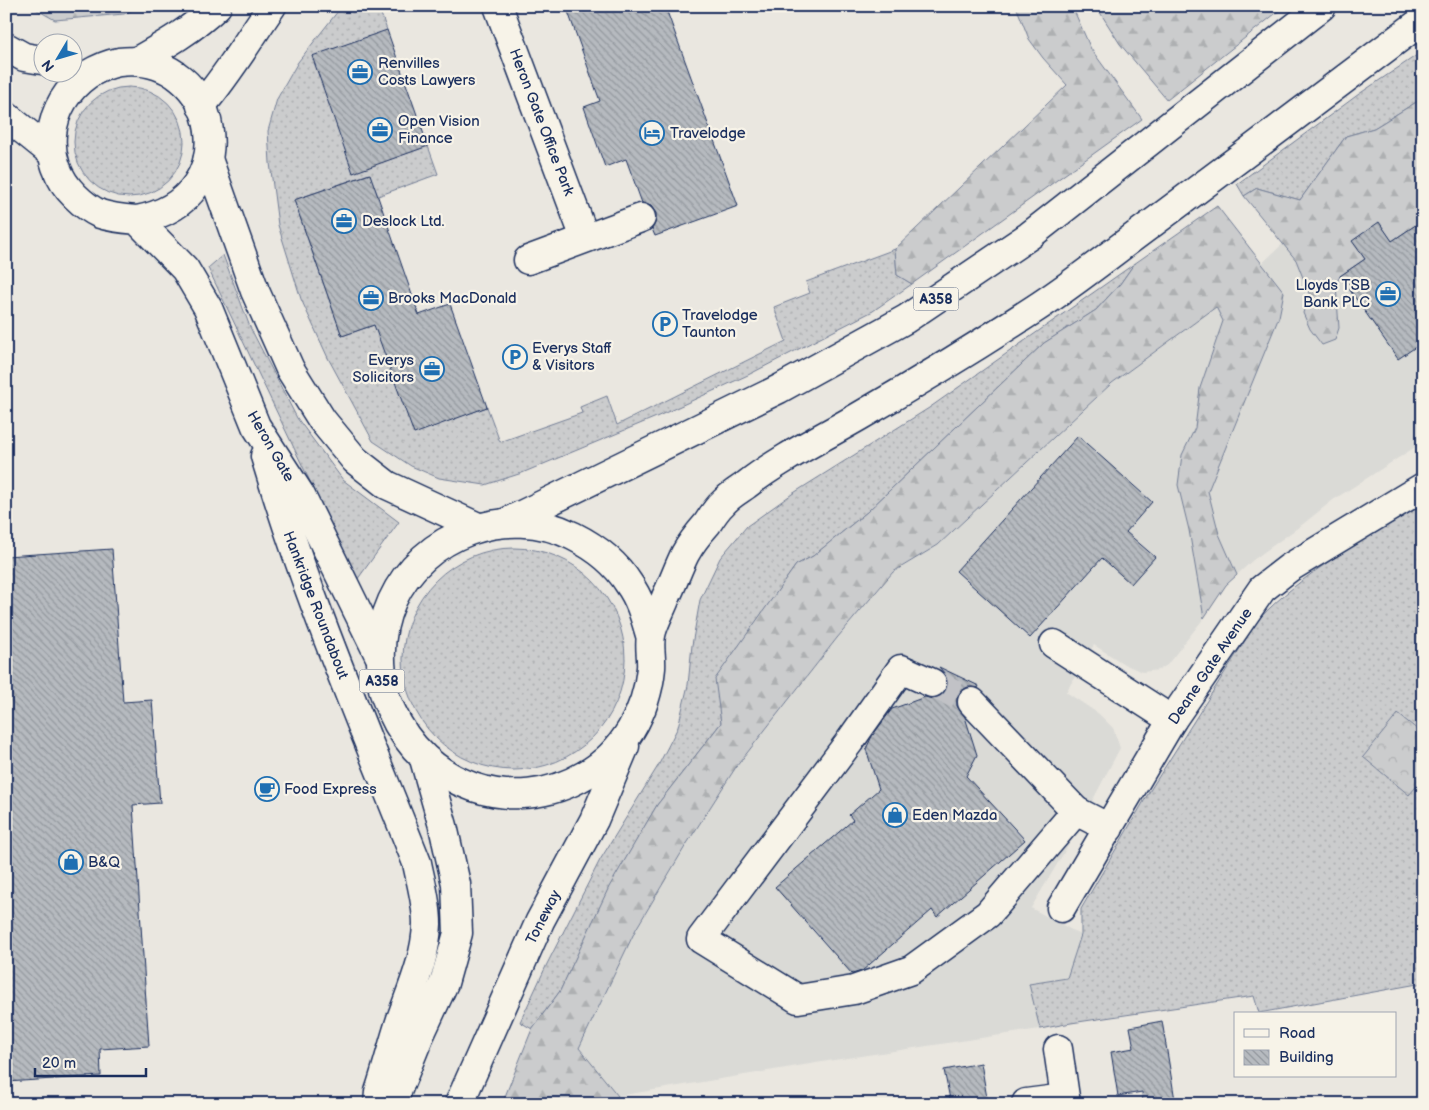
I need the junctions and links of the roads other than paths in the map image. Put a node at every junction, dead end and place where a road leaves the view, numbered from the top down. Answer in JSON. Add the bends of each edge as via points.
{"nodes":[{"id":1,"x":217,"y":6,"type":"edge"},
{"id":2,"x":272,"y":6,"type":"edge"},
{"id":3,"x":498,"y":6,"type":"edge"},
{"id":4,"x":1322,"y":6,"type":"edge"},
{"id":5,"x":1423,"y":20,"type":"edge"},
{"id":6,"x":6,"y":47,"type":"edge"},
{"id":7,"x":32,"y":58,"type":"edge"},
{"id":8,"x":137,"y":62,"type":"junction"},
{"id":9,"x":85,"y":66,"type":"edge"},
{"id":10,"x":201,"y":106,"type":"junction"},
{"id":11,"x":6,"y":116,"type":"edge"},
{"id":12,"x":52,"y":153,"type":"junction"},
{"id":13,"x":208,"y":159,"type":"junction"},
{"id":14,"x":641,"y":218,"type":"dead end"},
{"id":15,"x":137,"y":220,"type":"junction"},
{"id":16,"x":585,"y":238,"type":"junction"},
{"id":17,"x":528,"y":260,"type":"dead end"},
{"id":18,"x":256,"y":426,"type":"junction"},
{"id":19,"x":1423,"y":487,"type":"edge"},
{"id":20,"x":506,"y":522,"type":"junction"},
{"id":21,"x":478,"y":527,"type":"junction"},
{"id":22,"x":650,"y":636,"type":"junction"},
{"id":23,"x":1054,"y":644,"type":"dead end"},
{"id":24,"x":379,"y":655,"type":"junction"},
{"id":25,"x":932,"y":683,"type":"tunnel mouth"},
{"id":26,"x":972,"y":702,"type":"tunnel mouth"},
{"id":27,"x":1172,"y":720,"type":"junction"},
{"id":28,"x":630,"y":733,"type":"junction"},
{"id":29,"x":424,"y":759,"type":"junction"},
{"id":30,"x":1076,"y":811,"type":"junction"},
{"id":31,"x":1109,"y":828,"type":"junction"},
{"id":32,"x":1060,"y":908,"type":"dead end"},
{"id":33,"x":1058,"y":1049,"type":"dead end"},
{"id":34,"x":1066,"y":1101,"type":"edge"},
{"id":35,"x":1026,"y":1103,"type":"edge"},
{"id":36,"x":378,"y":1104,"type":"edge"},
{"id":37,"x":392,"y":1104,"type":"edge"},
{"id":38,"x":459,"y":1104,"type":"edge"}],
"edges":[{"from":1,"to":8,"type":"main road","via":[[172,42]]},
{"from":2,"to":10,"type":"main road","via":[[221,83]]},
{"from":3,"to":16,"type":"main road","name":"Heron Gate Office Park"},
{"from":4,"to":20,"type":"main road","number":"A358","via":[[1029,236],[906,319],[779,389]]},
{"from":5,"to":22,"type":"main road","number":"A358","via":[[1038,308],[768,469],[722,503],[686,551]]},
{"from":6,"to":7,"type":"main road"},
{"from":8,"to":9,"type":"main road"},
{"from":8,"to":10,"type":"main road","via":[[157,66],[175,75],[190,88]]},
{"from":9,"to":12,"type":"main road","via":[[61,103],[52,127]]},
{"from":10,"to":13,"type":"main road","via":[[208,123]]},
{"from":11,"to":12,"type":"main road"},
{"from":12,"to":15,"type":"main road","via":[[68,189],[82,203],[118,219]]},
{"from":13,"to":15,"type":"main road","via":[[203,174],[183,201],[154,217]]},
{"from":13,"to":21,"type":"main road","via":[[259,300],[290,369],[322,420],[355,460],[387,485]]},
{"from":14,"to":16,"type":"main road"},
{"from":15,"to":18,"type":"main road","name":"Heron Gate","via":[[185,269],[208,308]]},
{"from":16,"to":17,"type":"main road"},
{"from":18,"to":24,"type":"main road","name":"Heron Gate","via":[[300,494]]},
{"from":18,"to":36,"type":"main road","name":"Hankridge Roundabout","via":[[310,594],[417,863],[425,898],[427,924],[424,946]]},
{"from":19,"to":27,"type":"main road","name":"Deane Gate Avenue","via":[[1289,568],[1262,589]]},
{"from":20,"to":21,"type":"main road","number":"A358"},
{"from":20,"to":22,"type":"main road","number":"A358","via":[[535,523],[588,543],[629,583],[642,608]]},
{"from":21,"to":24,"type":"main road","number":"A358","via":[[451,538],[428,554],[408,575],[392,599],[383,626]]},
{"from":22,"to":28,"type":"main road","number":"A358","via":[[649,686]]},
{"from":23,"to":27,"type":"main road"},
{"from":24,"to":29,"type":"main road","number":"A358","via":[[384,693],[399,730]]},
{"from":25,"to":30,"type":"main road","via":[[901,669],[701,939],[798,999],[854,990],[911,970],[988,914]]},
{"from":26,"to":30,"type":"main road"},
{"from":27,"to":31,"type":"main road","name":"Deane Gate Avenue"},
{"from":28,"to":29,"type":"main road","number":"A358","via":[[611,756],[588,774],[562,787],[533,794],[504,794],[475,788],[448,777]]},
{"from":28,"to":38,"type":"main road","name":"Toneway","number":"A358","via":[[594,820],[540,921]]},
{"from":29,"to":37,"type":"main road","number":"A358","via":[[456,884],[458,934],[444,983]]},
{"from":30,"to":31,"type":"main road"},
{"from":31,"to":32,"type":"main road","name":"Deane Gate Avenue"},
{"from":33,"to":34,"type":"main road"},
{"from":34,"to":35,"type":"main road"}]}
